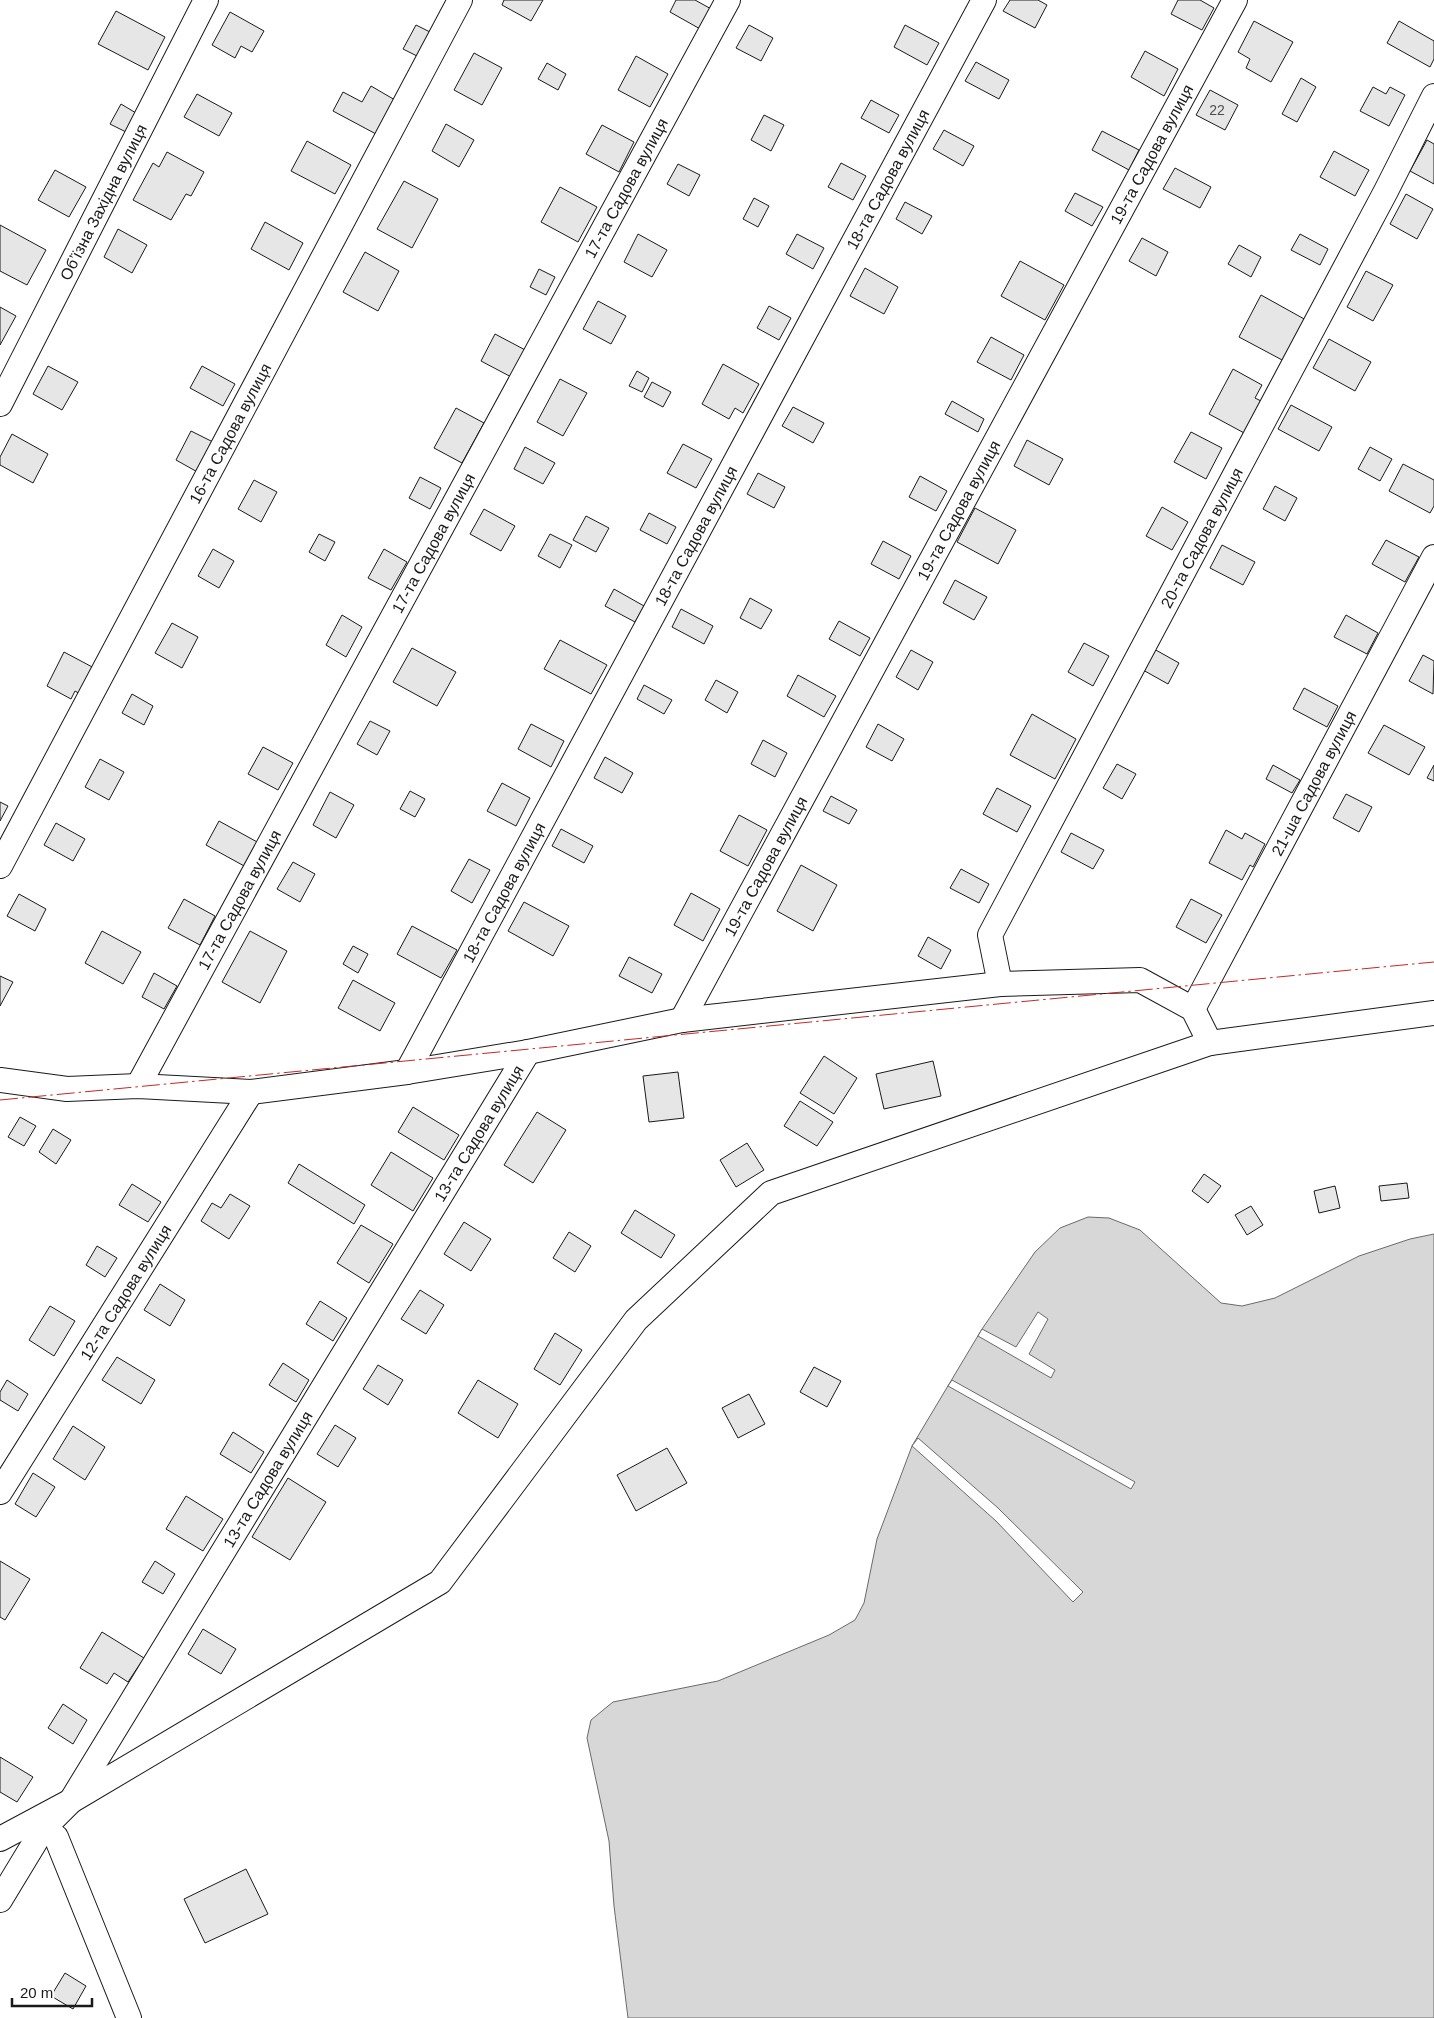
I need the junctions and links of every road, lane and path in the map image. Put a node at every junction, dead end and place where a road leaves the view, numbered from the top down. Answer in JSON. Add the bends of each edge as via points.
{"nodes":[{"id":1,"x":206,"y":0,"type":"edge"},
{"id":2,"x":460,"y":0,"type":"edge"},
{"id":3,"x":728,"y":0,"type":"edge"},
{"id":4,"x":984,"y":0,"type":"edge"},
{"id":5,"x":1235,"y":0,"type":"edge"},
{"id":6,"x":1434,"y":96,"type":"edge"},
{"id":7,"x":0,"y":404,"type":"edge"},
{"id":8,"x":1434,"y":557,"type":"edge"},
{"id":9,"x":0,"y":866,"type":"edge"},
{"id":10,"x":1000,"y":984,"type":"junction"},
{"id":11,"x":1193,"y":1009,"type":"junction"},
{"id":12,"x":1434,"y":1013,"type":"edge"},
{"id":13,"x":682,"y":1020,"type":"junction"},
{"id":14,"x":1210,"y":1043,"type":"junction"},
{"id":15,"x":528,"y":1052,"type":"junction"},
{"id":16,"x":407,"y":1072,"type":"junction"},
{"id":17,"x":0,"y":1080,"type":"edge"},
{"id":18,"x":138,"y":1086,"type":"junction"},
{"id":19,"x":250,"y":1092,"type":"junction"},
{"id":20,"x":0,"y":1492,"type":"edge"},
{"id":21,"x":71,"y":1801,"type":"junction"},
{"id":22,"x":43,"y":1829,"type":"junction"},
{"id":23,"x":0,"y":1840,"type":"edge"},
{"id":24,"x":0,"y":1900,"type":"edge"},
{"id":25,"x":129,"y":2018,"type":"edge"}],
"edges":[{"from":1,"to":7,"type":"street","name":"Обʼїзна Західна вулиця"},
{"from":2,"to":9,"type":"street","name":"16-та Садова вулиця"},
{"from":3,"to":18,"type":"street","name":"17-та Садова вулиця"},
{"from":4,"to":16,"type":"street","name":"18-та Садова вулиця"},
{"from":5,"to":13,"type":"street","name":"19-та Садова вулиця"},
{"from":6,"to":10,"type":"street","name":"20-та Садова вулиця","via":[[990,935]]},
{"from":8,"to":11,"type":"street","name":"21-ша Садова вулиця"},
{"from":10,"to":11,"type":"street","via":[[1140,980]]},
{"from":10,"to":13,"type":"street"},
{"from":11,"to":14,"type":"street"},
{"from":12,"to":14,"type":"street"},
{"from":13,"to":15,"type":"street"},
{"from":14,"to":21,"type":"street","via":[[771,1193],[636,1320],[440,1582]]},
{"from":15,"to":16,"type":"street"},
{"from":15,"to":21,"type":"street","name":"13-та Садова вулиця"},
{"from":16,"to":19,"type":"street"},
{"from":17,"to":18,"type":"street","via":[[67,1089]]},
{"from":18,"to":19,"type":"street"},
{"from":19,"to":20,"type":"street","name":"12-та Садова вулиця"},
{"from":21,"to":22,"type":"street","name":"13-та Садова вулиця"},
{"from":21,"to":23,"type":"street"},
{"from":22,"to":24,"type":"street","name":"13-та Садова вулиця"},
{"from":22,"to":25,"type":"street","via":[[56,1837]]}]}
